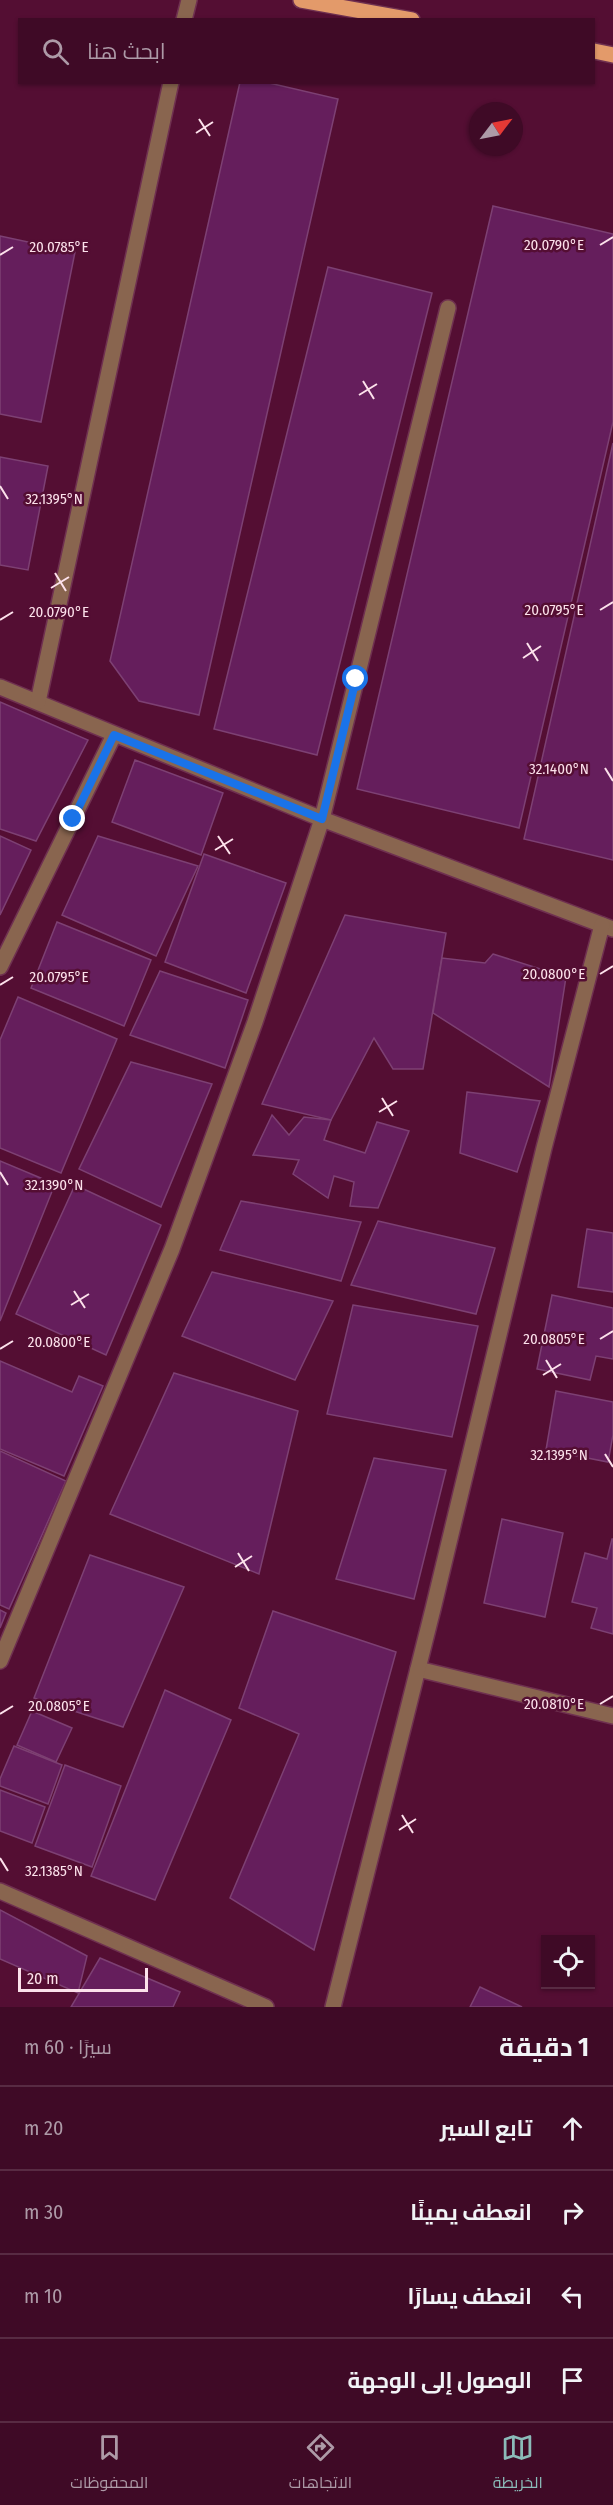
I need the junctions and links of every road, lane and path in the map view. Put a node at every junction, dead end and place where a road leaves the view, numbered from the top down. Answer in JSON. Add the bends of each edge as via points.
{"nodes":[{"id":1,"x":189,"y":0,"type":"edge"},
{"id":2,"x":301,"y":0,"type":"edge"},
{"id":3,"x":184,"y":18,"type":"edge"},
{"id":4,"x":401,"y":18,"type":"edge"},
{"id":5,"x":595,"y":51,"type":"edge"},
{"id":6,"x":613,"y":55,"type":"edge"},
{"id":7,"x":171,"y":84,"type":"edge"},
{"id":8,"x":448,"y":308,"type":"dead end"},
{"id":9,"x":0,"y":687,"type":"edge"},
{"id":10,"x":38,"y":702,"type":"junction"},
{"id":11,"x":114,"y":735,"type":"junction"},
{"id":12,"x":322,"y":819,"type":"junction"},
{"id":13,"x":607,"y":927,"type":"edge"},
{"id":14,"x":0,"y":967,"type":"edge"},
{"id":15,"x":0,"y":1661,"type":"edge"},
{"id":16,"x":418,"y":1670,"type":"junction"},
{"id":17,"x":613,"y":1716,"type":"edge"},
{"id":18,"x":0,"y":1891,"type":"edge"},
{"id":19,"x":267,"y":2007,"type":"edge"},
{"id":20,"x":333,"y":2007,"type":"edge"}],
"edges":[{"from":1,"to":3,"type":"street"},
{"from":2,"to":4,"type":"main road"},
{"from":5,"to":6,"type":"main road"},
{"from":7,"to":10,"type":"street"},
{"from":8,"to":12,"type":"street"},
{"from":9,"to":10,"type":"street"},
{"from":10,"to":11,"type":"street"},
{"from":11,"to":12,"type":"street"},
{"from":11,"to":14,"type":"street"},
{"from":12,"to":13,"type":"street"},
{"from":12,"to":15,"type":"street","via":[[255,1023],[172,1249]]},
{"from":13,"to":16,"type":"street","via":[[544,1148]]},
{"from":16,"to":17,"type":"street"},
{"from":16,"to":20,"type":"street"},
{"from":18,"to":19,"type":"street"}]}
